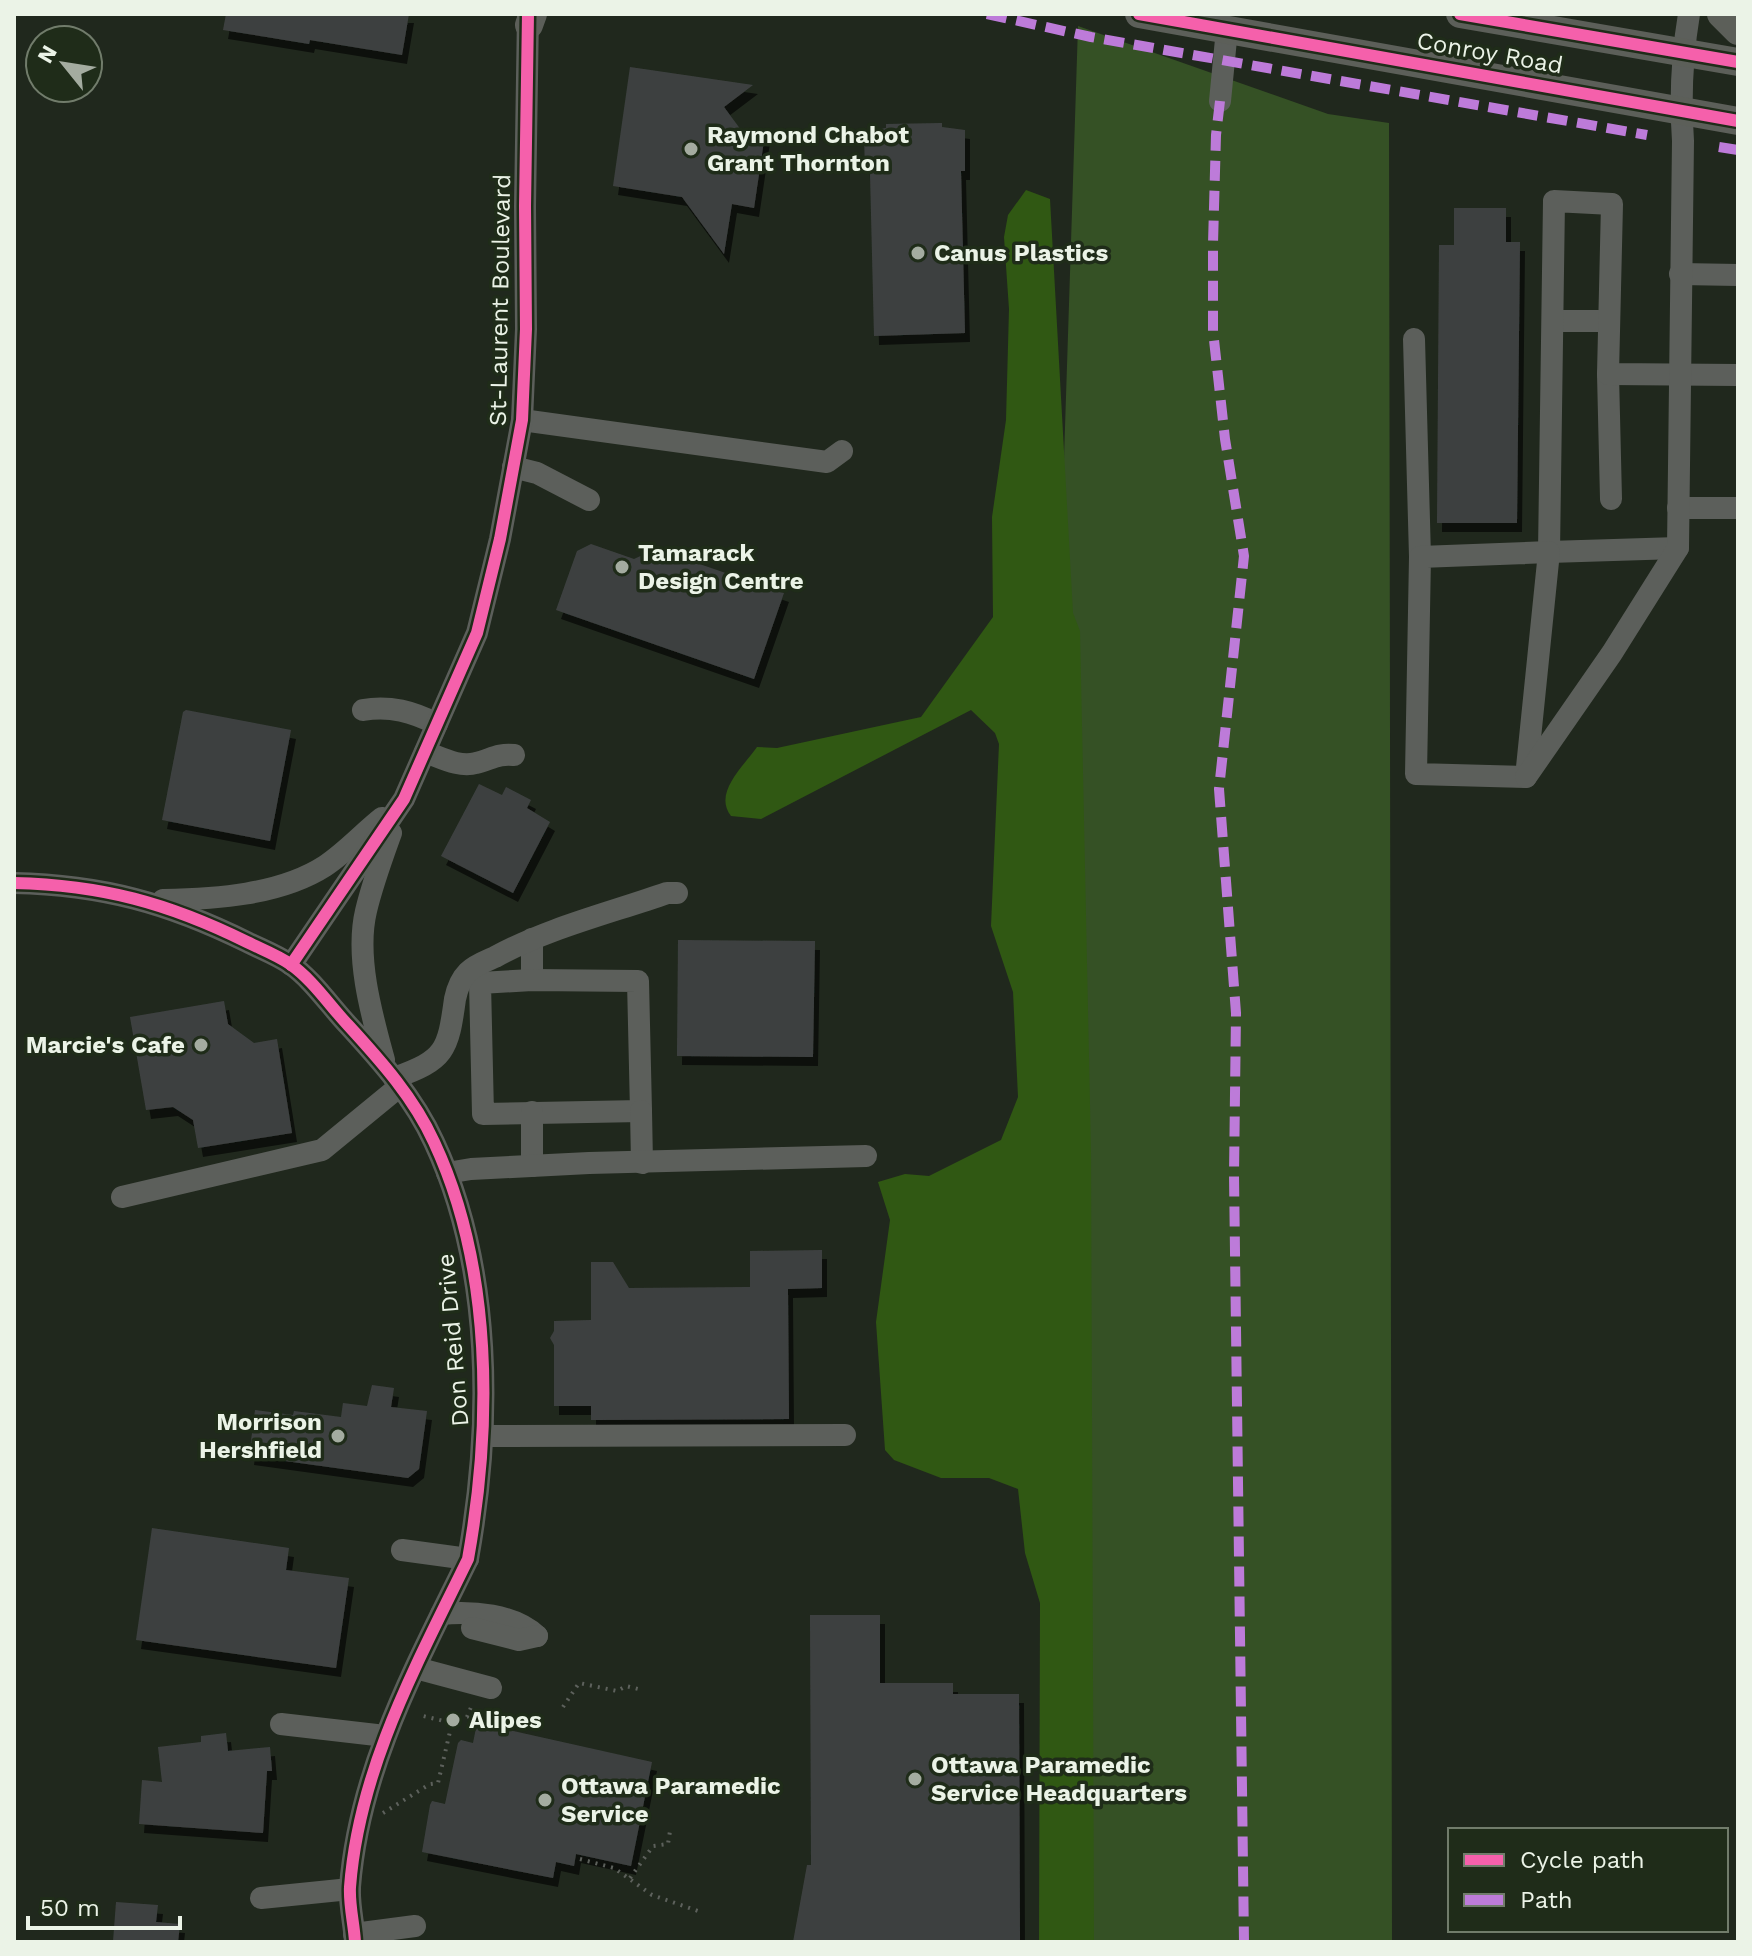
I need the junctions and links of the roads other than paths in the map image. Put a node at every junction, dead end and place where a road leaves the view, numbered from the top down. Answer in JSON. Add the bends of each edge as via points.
{"nodes":[{"id":1,"x":1139,"y":14,"type":"edge"},
{"id":2,"x":1460,"y":14,"type":"edge"},
{"id":3,"x":1689,"y":14,"type":"edge"},
{"id":4,"x":1721,"y":14,"type":"edge"},
{"id":5,"x":530,"y":18,"type":"edge"},
{"id":6,"x":1227,"y":29,"type":"junction"},
{"id":7,"x":1738,"y":31,"type":"edge"},
{"id":8,"x":1683,"y":51,"type":"junction"},
{"id":9,"x":1738,"y":62,"type":"edge"},
{"id":10,"x":1220,"y":101,"type":"dead end"},
{"id":11,"x":1681,"y":111,"type":"junction"},
{"id":12,"x":1738,"y":121,"type":"edge"},
{"id":13,"x":1680,"y":274,"type":"junction"},
{"id":14,"x":1738,"y":275,"type":"edge"},
{"id":15,"x":1553,"y":321,"type":"junction"},
{"id":16,"x":1609,"y":321,"type":"junction"},
{"id":17,"x":1414,"y":339,"type":"dead end"},
{"id":18,"x":1679,"y":373,"type":"junction"},
{"id":19,"x":1608,"y":374,"type":"junction"},
{"id":20,"x":1738,"y":375,"type":"edge"},
{"id":21,"x":522,"y":420,"type":"junction"},
{"id":22,"x":842,"y":451,"type":"dead end"},
{"id":23,"x":513,"y":467,"type":"junction"},
{"id":24,"x":1611,"y":499,"type":"dead end"},
{"id":25,"x":589,"y":500,"type":"dead end"},
{"id":26,"x":1678,"y":508,"type":"junction"},
{"id":27,"x":1738,"y":508,"type":"edge"},
{"id":28,"x":1678,"y":548,"type":"junction"},
{"id":29,"x":1549,"y":552,"type":"junction"},
{"id":30,"x":1420,"y":557,"type":"junction"},
{"id":31,"x":363,"y":710,"type":"dead end"},
{"id":32,"x":437,"y":724,"type":"junction"},
{"id":33,"x":425,"y":752,"type":"junction"},
{"id":34,"x":514,"y":755,"type":"dead end"},
{"id":35,"x":1526,"y":777,"type":"junction"},
{"id":36,"x":404,"y":799,"type":"junction"},
{"id":37,"x":14,"y":883,"type":"edge"},
{"id":38,"x":677,"y":893,"type":"dead end"},
{"id":39,"x":148,"y":900,"type":"junction"},
{"id":40,"x":532,"y":939,"type":"junction"},
{"id":41,"x":291,"y":965,"type":"junction"},
{"id":42,"x":532,"y":980,"type":"junction"},
{"id":43,"x":393,"y":1077,"type":"junction"},
{"id":44,"x":641,"y":1111,"type":"junction"},
{"id":45,"x":532,"y":1112,"type":"junction"},
{"id":46,"x":866,"y":1156,"type":"dead end"},
{"id":47,"x":642,"y":1163,"type":"junction"},
{"id":48,"x":532,"y":1166,"type":"junction"},
{"id":49,"x":447,"y":1173,"type":"junction"},
{"id":50,"x":122,"y":1197,"type":"dead end"},
{"id":51,"x":845,"y":1435,"type":"dead end"},
{"id":52,"x":483,"y":1436,"type":"junction"},
{"id":53,"x":402,"y":1550,"type":"dead end"},
{"id":54,"x":468,"y":1559,"type":"junction"},
{"id":55,"x":416,"y":1668,"type":"junction"},
{"id":56,"x":485,"y":1686,"type":"road end"},
{"id":57,"x":281,"y":1724,"type":"dead end"},
{"id":58,"x":385,"y":1736,"type":"junction"},
{"id":59,"x":350,"y":1889,"type":"junction"},
{"id":60,"x":261,"y":1898,"type":"dead end"},
{"id":61,"x":415,"y":1926,"type":"dead end"},
{"id":62,"x":355,"y":1938,"type":"edge"}],
"edges":[{"from":1,"to":6,"type":"main road","name":"Conroy Road"},
{"from":2,"to":8,"type":"main road","name":"Conroy Road"},
{"from":3,"to":8,"type":"street"},
{"from":4,"to":7,"type":"main road"},
{"from":5,"to":21,"type":"street","name":"St-Laurent Boulevard"},
{"from":6,"to":10,"type":"street"},
{"from":6,"to":11,"type":"main road","name":"Conroy Road"},
{"from":8,"to":9,"type":"main road","name":"Conroy Road"},
{"from":8,"to":11,"type":"street"},
{"from":11,"to":12,"type":"main road","name":"Conroy Road"},
{"from":11,"to":13,"type":"street"},
{"from":13,"to":14,"type":"street"},
{"from":13,"to":18,"type":"street"},
{"from":15,"to":16,"type":"street"},
{"from":15,"to":16,"type":"street","via":[[1554,201],[1612,204]]},
{"from":15,"to":29,"type":"street"},
{"from":16,"to":19,"type":"street"},
{"from":17,"to":30,"type":"street"},
{"from":18,"to":19,"type":"street"},
{"from":18,"to":20,"type":"street"},
{"from":18,"to":26,"type":"street"},
{"from":19,"to":24,"type":"street"},
{"from":21,"to":22,"type":"street","via":[[827,462]]},
{"from":21,"to":23,"type":"street","name":"St-Laurent Boulevard"},
{"from":23,"to":25,"type":"street","via":[[537,473]]},
{"from":23,"to":32,"type":"street","name":"St-Laurent Boulevard","via":[[477,633]]},
{"from":26,"to":27,"type":"street"},
{"from":26,"to":28,"type":"street"},
{"from":28,"to":29,"type":"street"},
{"from":28,"to":35,"type":"street"},
{"from":29,"to":30,"type":"street"},
{"from":29,"to":35,"type":"street"},
{"from":30,"to":35,"type":"street","via":[[1416,774]]},
{"from":31,"to":32,"type":"street","via":[[403,711]]},
{"from":32,"to":33,"type":"street","name":"St-Laurent Boulevard"},
{"from":33,"to":34,"type":"street","via":[[461,764],[501,753]]},
{"from":33,"to":36,"type":"street","name":"St-Laurent Boulevard"},
{"from":36,"to":39,"type":"street","via":[[324,866],[281,885],[221,898]]},
{"from":36,"to":41,"type":"street","name":"St-Laurent Boulevard"},
{"from":36,"to":43,"type":"street","via":[[365,914],[369,1004]]},
{"from":37,"to":39,"type":"street","name":"Don Reid Drive","via":[[57,884]]},
{"from":38,"to":40,"type":"street"},
{"from":39,"to":41,"type":"street","name":"Don Reid Drive"},
{"from":40,"to":42,"type":"street"},
{"from":40,"to":43,"type":"street","via":[[465,974],[445,1049],[416,1070]]},
{"from":41,"to":43,"type":"street","name":"Don Reid Drive"},
{"from":42,"to":44,"type":"street","via":[[638,981]]},
{"from":42,"to":45,"type":"street","via":[[480,983],[483,1114]]},
{"from":43,"to":49,"type":"street","name":"Don Reid Drive","via":[[434,1140]]},
{"from":43,"to":50,"type":"street","via":[[322,1150]]},
{"from":44,"to":45,"type":"street"},
{"from":44,"to":47,"type":"street"},
{"from":45,"to":48,"type":"street"},
{"from":46,"to":47,"type":"street"},
{"from":47,"to":48,"type":"street"},
{"from":48,"to":49,"type":"street"},
{"from":49,"to":52,"type":"street","name":"Don Reid Drive","via":[[473,1261]]},
{"from":51,"to":52,"type":"street"},
{"from":52,"to":54,"type":"street","name":"Don Reid Drive"},
{"from":53,"to":54,"type":"street"},
{"from":54,"to":55,"type":"street","name":"Don Reid Drive"},
{"from":55,"to":56,"type":"street"},
{"from":55,"to":58,"type":"street","name":"Don Reid Drive"},
{"from":57,"to":58,"type":"street"},
{"from":58,"to":59,"type":"street","name":"Don Reid Drive","via":[[367,1788]]},
{"from":59,"to":60,"type":"street"},
{"from":59,"to":62,"type":"street","name":"Don Reid Drive"},
{"from":61,"to":62,"type":"street"}]}
